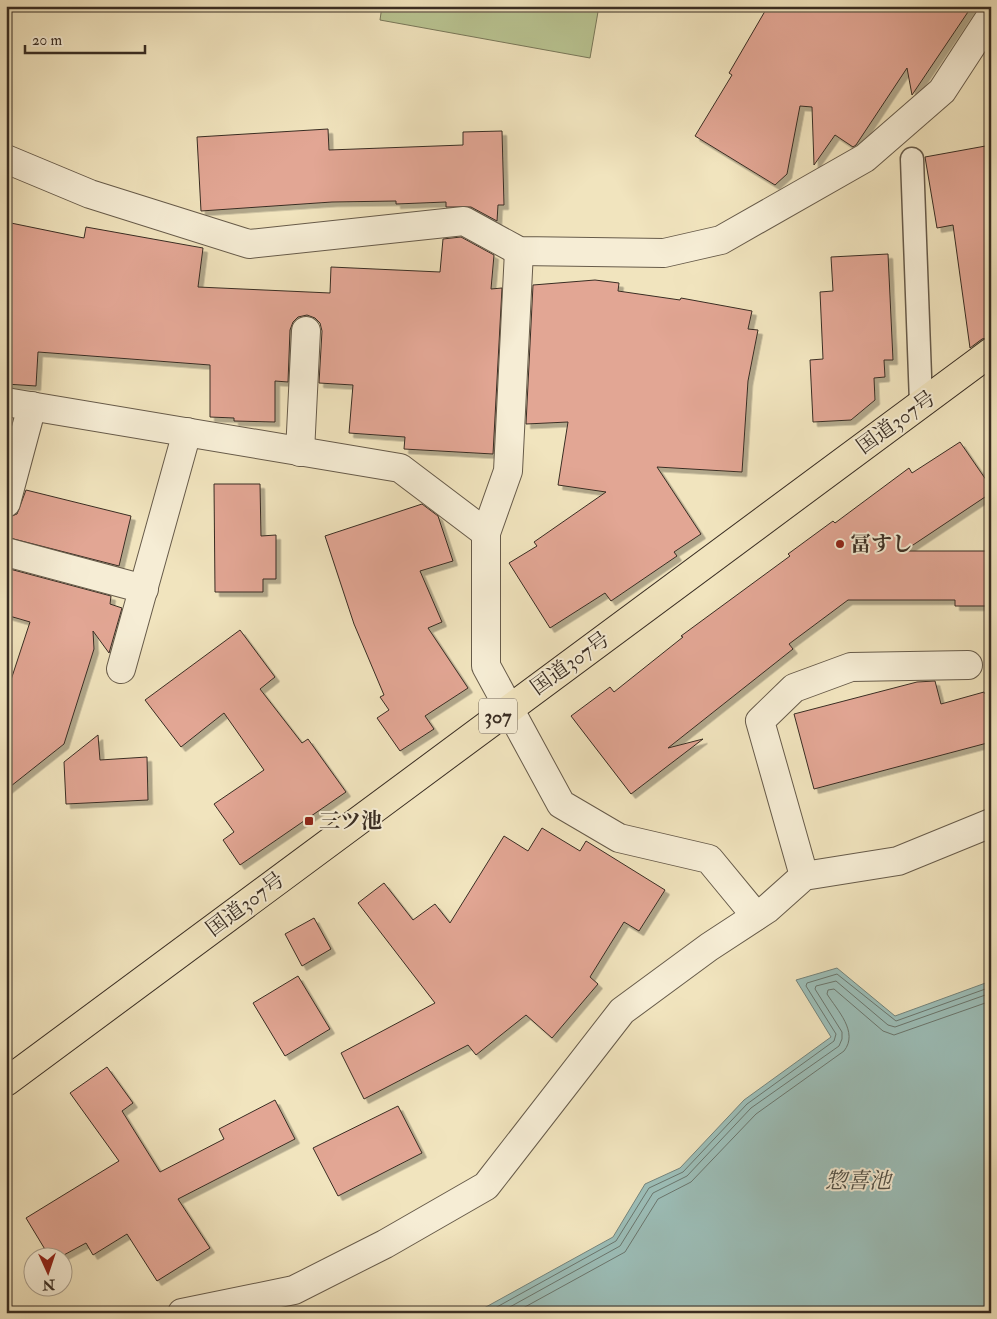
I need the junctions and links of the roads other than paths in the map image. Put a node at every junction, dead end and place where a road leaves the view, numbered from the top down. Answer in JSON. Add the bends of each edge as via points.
{"nodes":[{"id":1,"x":991,"y":16,"type":"edge"},
{"id":2,"x":6,"y":159,"type":"edge"},
{"id":3,"x":912,"y":159,"type":"dead end"},
{"id":4,"x":519,"y":251,"type":"junction"},
{"id":5,"x":306,"y":331,"type":"dead end"},
{"id":6,"x":991,"y":352,"type":"edge"},
{"id":7,"x":921,"y":403,"type":"junction"},
{"id":8,"x":19,"y":404,"type":"edge"},
{"id":9,"x":187,"y":432,"type":"junction"},
{"id":10,"x":300,"y":452,"type":"junction"},
{"id":11,"x":6,"y":503,"type":"edge"},
{"id":12,"x":486,"y":533,"type":"junction"},
{"id":13,"x":6,"y":552,"type":"edge"},
{"id":14,"x":144,"y":589,"type":"junction"},
{"id":15,"x":968,"y":665,"type":"dead end"},
{"id":16,"x":121,"y":669,"type":"dead end"},
{"id":17,"x":510,"y":707,"type":"junction"},
{"id":18,"x":991,"y":823,"type":"edge"},
{"id":19,"x":804,"y":876,"type":"junction"},
{"id":20,"x":756,"y":916,"type":"junction"},
{"id":21,"x":6,"y":1082,"type":"edge"},
{"id":22,"x":182,"y":1313,"type":"edge"}],
"edges":[{"from":1,"to":4,"type":"street","via":[[942,91],[865,158],[721,240],[664,253]]},
{"from":2,"to":4,"type":"street","via":[[90,194],[250,244],[464,221]]},
{"from":3,"to":7,"type":"lane"},
{"from":4,"to":12,"type":"street","via":[[508,471]]},
{"from":5,"to":10,"type":"street"},
{"from":6,"to":7,"type":"highway","name":"国道307号","number":"307"},
{"from":7,"to":17,"type":"highway","name":"国道307号","number":"307"},
{"from":8,"to":9,"type":"street"},
{"from":8,"to":11,"type":"street"},
{"from":9,"to":10,"type":"street"},
{"from":9,"to":14,"type":"street"},
{"from":10,"to":12,"type":"street","via":[[400,468]]},
{"from":12,"to":17,"type":"street","via":[[486,666]]},
{"from":13,"to":14,"type":"street"},
{"from":14,"to":16,"type":"street"},
{"from":15,"to":19,"type":"street","via":[[851,667],[794,688],[760,721]]},
{"from":17,"to":20,"type":"street","via":[[561,804],[619,838],[709,859]]},
{"from":17,"to":21,"type":"highway","name":"国道307号","number":"307"},
{"from":18,"to":19,"type":"street","via":[[898,862]]},
{"from":19,"to":20,"type":"street"},
{"from":20,"to":22,"type":"street","via":[[622,1011],[486,1186],[385,1244],[294,1290]]}]}
